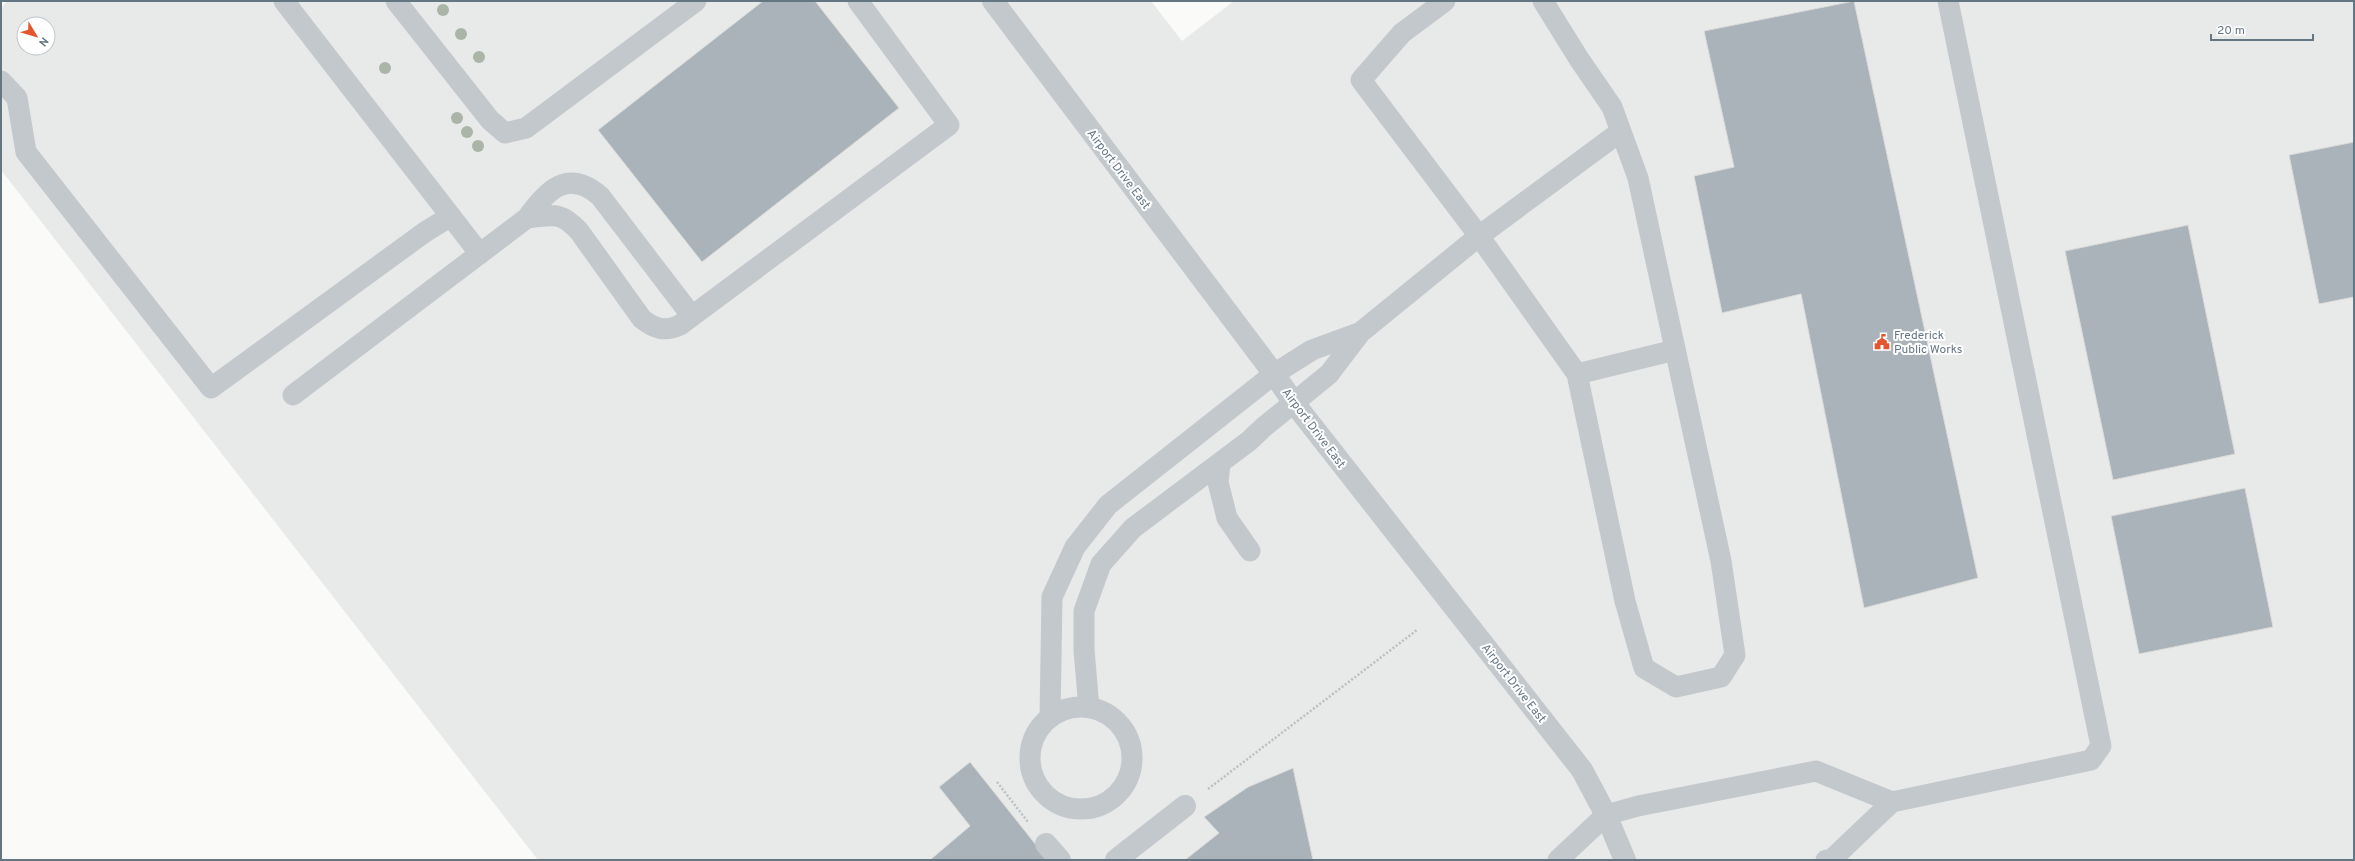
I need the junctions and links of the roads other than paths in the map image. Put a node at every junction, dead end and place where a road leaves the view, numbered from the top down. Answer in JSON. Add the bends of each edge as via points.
{"nodes":[{"id":1,"x":284,"y":1,"type":"edge"},
{"id":2,"x":396,"y":1,"type":"edge"},
{"id":3,"x":696,"y":1,"type":"edge"},
{"id":4,"x":858,"y":1,"type":"edge"},
{"id":5,"x":993,"y":1,"type":"edge"},
{"id":6,"x":1445,"y":1,"type":"edge"},
{"id":7,"x":1543,"y":1,"type":"edge"},
{"id":8,"x":1948,"y":1,"type":"edge"},
{"id":9,"x":1,"y":81,"type":"edge"},
{"id":10,"x":1620,"y":132,"type":"junction"},
{"id":11,"x":451,"y":216,"type":"junction"},
{"id":12,"x":527,"y":218,"type":"junction"},
{"id":13,"x":1479,"y":236,"type":"junction"},
{"id":14,"x":480,"y":254,"type":"junction"},
{"id":15,"x":691,"y":316,"type":"junction"},
{"id":16,"x":1362,"y":332,"type":"junction"},
{"id":17,"x":1675,"y":350,"type":"junction"},
{"id":18,"x":1274,"y":374,"type":"junction"},
{"id":19,"x":1577,"y":374,"type":"junction"},
{"id":20,"x":293,"y":395,"type":"dead end"},
{"id":21,"x":1294,"y":403,"type":"junction"},
{"id":22,"x":1220,"y":464,"type":"junction"},
{"id":23,"x":1250,"y":551,"type":"dead end"},
{"id":24,"x":1089,"y":708,"type":"junction"},
{"id":25,"x":1050,"y":718,"type":"junction"},
{"id":26,"x":1892,"y":802,"type":"junction"},
{"id":27,"x":1185,"y":806,"type":"road end"},
{"id":28,"x":1606,"y":815,"type":"junction"},
{"id":29,"x":1116,"y":860,"type":"edge"},
{"id":30,"x":1558,"y":860,"type":"edge"},
{"id":31,"x":1625,"y":860,"type":"edge"},
{"id":32,"x":1826,"y":860,"type":"edge"}],
"edges":[{"from":1,"to":11,"type":"lane"},
{"from":2,"to":3,"type":"lane","via":[[490,120],[505,133],[526,128]]},
{"from":4,"to":15,"type":"lane","via":[[950,125]]},
{"from":5,"to":18,"type":"street","name":"Airport Drive East"},
{"from":6,"to":13,"type":"lane","via":[[1402,33],[1361,80]]},
{"from":7,"to":10,"type":"lane","via":[[1612,107]]},
{"from":8,"to":26,"type":"lane","via":[[2101,746],[2092,760]]},
{"from":9,"to":11,"type":"lane","via":[[17,98],[26,152],[211,388],[425,232]]},
{"from":10,"to":13,"type":"lane"},
{"from":10,"to":17,"type":"lane","via":[[1638,178]]},
{"from":11,"to":14,"type":"lane"},
{"from":12,"to":14,"type":"lane"},
{"from":12,"to":15,"type":"lane","via":[[553,215],[568,219],[580,231],[642,319],[653,328],[670,329]]},
{"from":12,"to":15,"type":"lane","via":[[543,196],[556,188],[579,182],[590,187],[600,196]]},
{"from":13,"to":16,"type":"lane"},
{"from":13,"to":19,"type":"lane"},
{"from":14,"to":20,"type":"lane"},
{"from":16,"to":18,"type":"lane","via":[[1312,350]]},
{"from":16,"to":21,"type":"lane","via":[[1329,374]]},
{"from":17,"to":19,"type":"lane"},
{"from":17,"to":19,"type":"lane","via":[[1721,561],[1734,648],[1735,656],[1721,677],[1676,687],[1644,668],[1625,601]]},
{"from":18,"to":21,"type":"street","name":"Airport Drive East"},
{"from":18,"to":25,"type":"lane","via":[[1108,505],[1075,547],[1052,597]]},
{"from":21,"to":22,"type":"lane"},
{"from":21,"to":28,"type":"street","name":"Airport Drive East","via":[[1582,770]]},
{"from":22,"to":23,"type":"lane","via":[[1218,482],[1227,518]]},
{"from":22,"to":24,"type":"lane","via":[[1133,528],[1101,564],[1084,611],[1084,650]]},
{"from":24,"to":25,"type":"lane","via":[[1075,707]]},
{"from":24,"to":25,"type":"lane","via":[[1103,712],[1116,720],[1130,745],[1132,760],[1129,775],[1121,789],[1110,800],[1096,806],[1081,808],[1058,803],[1040,788],[1033,775],[1030,759],[1032,744],[1036,734]]},
{"from":26,"to":28,"type":"lane","via":[[1816,771],[1638,806]]},
{"from":26,"to":32,"type":"lane","via":[[1832,859]]},
{"from":27,"to":29,"type":"street"},
{"from":28,"to":30,"type":"lane"},
{"from":28,"to":31,"type":"street","name":"Airport Drive East"}]}
